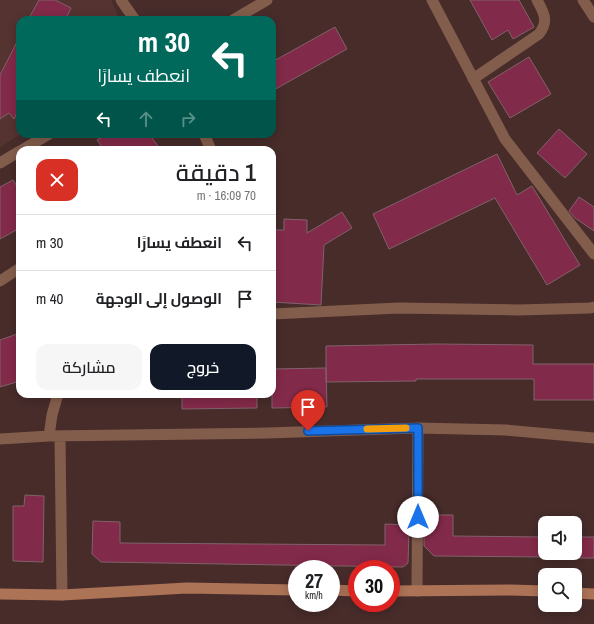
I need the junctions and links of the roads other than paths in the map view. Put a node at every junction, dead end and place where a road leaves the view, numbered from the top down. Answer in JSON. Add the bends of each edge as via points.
{"nodes":[{"id":1,"x":121,"y":0,"type":"edge"},
{"id":2,"x":267,"y":0,"type":"edge"},
{"id":3,"x":432,"y":0,"type":"edge"},
{"id":4,"x":537,"y":0,"type":"edge"},
{"id":5,"x":583,"y":0,"type":"edge"},
{"id":6,"x":132,"y":16,"type":"edge"},
{"id":7,"x":240,"y":16,"type":"edge"},
{"id":8,"x":594,"y":16,"type":"edge"},
{"id":9,"x":473,"y":79,"type":"junction"},
{"id":10,"x":43,"y":138,"type":"edge"},
{"id":11,"x":31,"y":146,"type":"edge"},
{"id":12,"x":16,"y":155,"type":"edge"},
{"id":13,"x":0,"y":164,"type":"edge"},
{"id":14,"x":594,"y":254,"type":"edge"},
{"id":15,"x":16,"y":270,"type":"edge"},
{"id":16,"x":0,"y":280,"type":"edge"},
{"id":17,"x":594,"y":307,"type":"edge"},
{"id":18,"x":276,"y":314,"type":"edge"},
{"id":19,"x":57,"y":398,"type":"edge"},
{"id":20,"x":418,"y":428,"type":"junction"},
{"id":21,"x":55,"y":436,"type":"junction"},
{"id":22,"x":594,"y":438,"type":"edge"},
{"id":23,"x":0,"y":439,"type":"edge"},
{"id":24,"x":288,"y":590,"type":"edge"},
{"id":25,"x":400,"y":591,"type":"edge"},
{"id":26,"x":417,"y":591,"type":"junction"},
{"id":27,"x":538,"y":591,"type":"edge"},
{"id":28,"x":582,"y":593,"type":"edge"},
{"id":29,"x":0,"y":594,"type":"edge"},
{"id":30,"x":594,"y":594,"type":"edge"},
{"id":31,"x":62,"y":596,"type":"junction"}],
"edges":[{"from":1,"to":6,"type":"street"},
{"from":2,"to":7,"type":"street"},
{"from":3,"to":9,"type":"street"},
{"from":4,"to":9,"type":"street","via":[[543,11],[545,23],[539,34]]},
{"from":5,"to":8,"type":"street"},
{"from":9,"to":14,"type":"street","via":[[505,138]]},
{"from":10,"to":11,"type":"street"},
{"from":12,"to":13,"type":"street"},
{"from":15,"to":16,"type":"street"},
{"from":17,"to":18,"type":"street","via":[[519,310],[399,308]]},
{"from":19,"to":21,"type":"street","via":[[52,415]]},
{"from":20,"to":21,"type":"street"},
{"from":20,"to":22,"type":"street","via":[[506,430]]},
{"from":20,"to":26,"type":"street"},
{"from":21,"to":23,"type":"street"},
{"from":21,"to":31,"type":"street"},
{"from":24,"to":31,"type":"main road","via":[[187,588]]},
{"from":25,"to":26,"type":"main road"},
{"from":26,"to":27,"type":"main road"},
{"from":28,"to":30,"type":"main road"},
{"from":29,"to":31,"type":"main road"}]}
